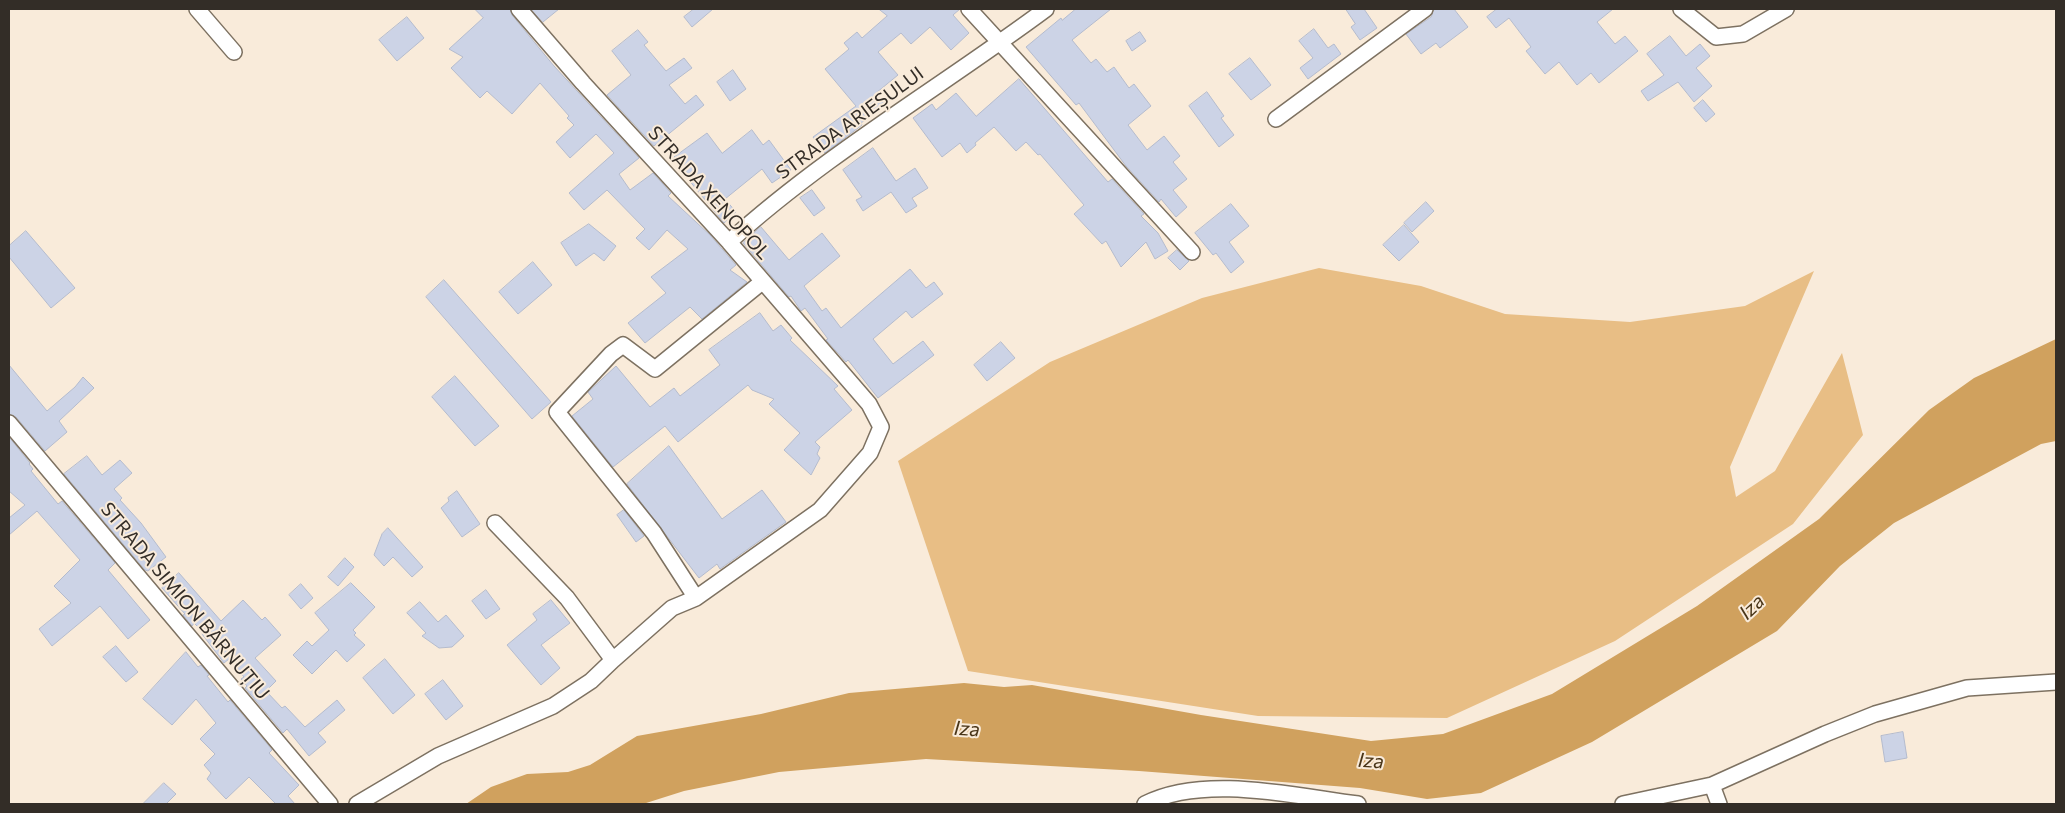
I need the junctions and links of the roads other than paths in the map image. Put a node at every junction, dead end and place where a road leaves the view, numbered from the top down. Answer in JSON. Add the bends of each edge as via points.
{"nodes":[{"id":1,"x":197,"y":9,"type":"edge"},
{"id":2,"x":519,"y":9,"type":"edge"},
{"id":3,"x":969,"y":9,"type":"edge"},
{"id":4,"x":1046,"y":9,"type":"edge"},
{"id":5,"x":1425,"y":9,"type":"edge"},
{"id":6,"x":1681,"y":9,"type":"edge"},
{"id":7,"x":1786,"y":9,"type":"edge"},
{"id":8,"x":1000,"y":43,"type":"junction"},
{"id":9,"x":234,"y":52,"type":"dead end"},
{"id":10,"x":1276,"y":118,"type":"dead end"},
{"id":11,"x":729,"y":242,"type":"junction"},
{"id":12,"x":1192,"y":252,"type":"dead end"},
{"id":13,"x":762,"y":282,"type":"junction"},
{"id":14,"x":9,"y":423,"type":"edge"},
{"id":15,"x":495,"y":523,"type":"dead end"},
{"id":16,"x":696,"y":598,"type":"junction"},
{"id":17,"x":614,"y":660,"type":"junction"},
{"id":18,"x":2056,"y":682,"type":"edge"},
{"id":19,"x":1712,"y":785,"type":"junction"},
{"id":20,"x":330,"y":804,"type":"edge"},
{"id":21,"x":357,"y":804,"type":"edge"},
{"id":22,"x":1145,"y":804,"type":"edge"},
{"id":23,"x":1358,"y":804,"type":"edge"},
{"id":24,"x":1623,"y":804,"type":"edge"},
{"id":25,"x":1719,"y":804,"type":"edge"}],
"edges":[{"from":1,"to":9,"type":"street"},
{"from":2,"to":11,"type":"street","name":"STRADA XENOPOL"},
{"from":3,"to":8,"type":"street"},
{"from":4,"to":8,"type":"street","name":"STRADA ARIEȘULUI"},
{"from":5,"to":10,"type":"street"},
{"from":6,"to":7,"type":"street","via":[[1716,37],[1743,34]]},
{"from":8,"to":11,"type":"street","name":"STRADA ARIEȘULUI","via":[[842,153],[762,212]]},
{"from":8,"to":12,"type":"street"},
{"from":11,"to":13,"type":"street","name":"STRADA XENOPOL"},
{"from":13,"to":16,"type":"street","name":"STRADA XENOPOL","via":[[869,404],[881,427],[870,454],[820,510]]},
{"from":13,"to":16,"type":"street","via":[[655,369],[623,345],[558,412],[654,534]]},
{"from":14,"to":20,"type":"street","name":"STRADA SIMION BĂRNUȚIU"},
{"from":15,"to":17,"type":"street","via":[[567,598]]},
{"from":16,"to":17,"type":"street","name":"STRADA XENOPOL","via":[[672,608]]},
{"from":17,"to":21,"type":"street","name":"STRADA XENOPOL","via":[[591,681],[553,706],[438,756]]},
{"from":18,"to":19,"type":"street","via":[[1967,688],[1875,714]]},
{"from":19,"to":24,"type":"street"},
{"from":19,"to":25,"type":"street"},
{"from":22,"to":23,"type":"street","via":[[1183,791],[1208,788]]}]}
